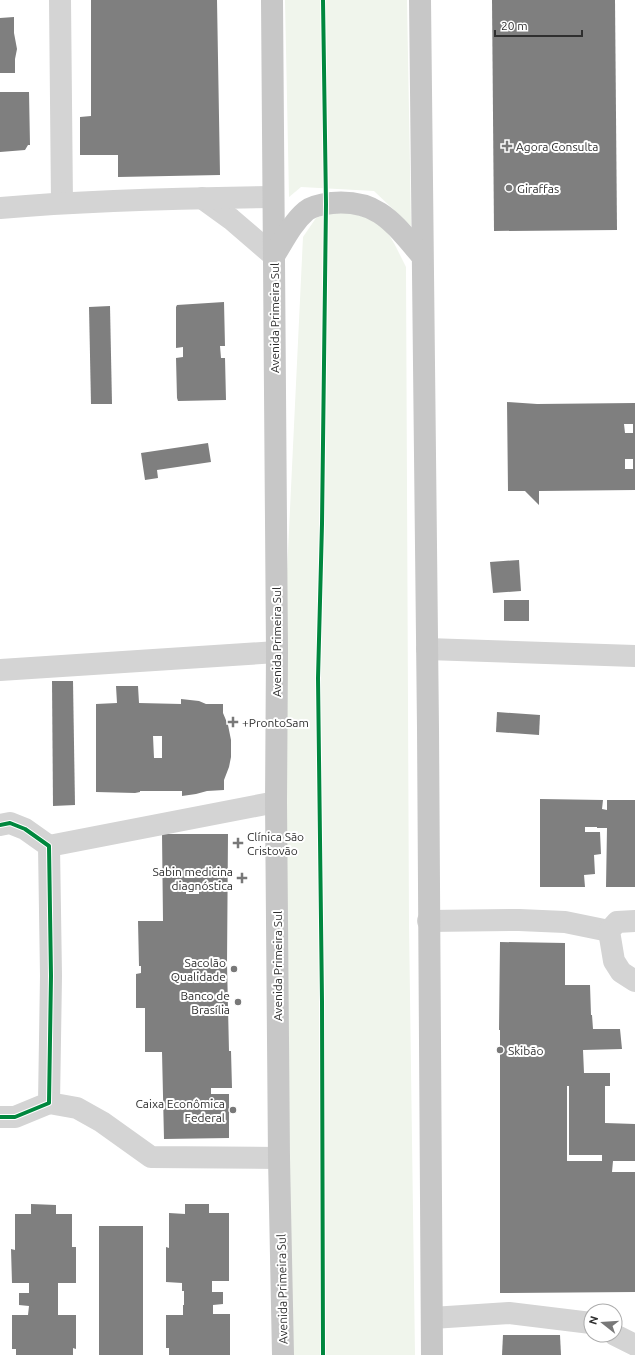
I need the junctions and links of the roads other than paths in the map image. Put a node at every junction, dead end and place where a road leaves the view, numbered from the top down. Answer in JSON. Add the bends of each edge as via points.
{"nodes":[{"id":1,"x":60,"y":0,"type":"edge"},
{"id":2,"x":272,"y":0,"type":"edge"},
{"id":3,"x":420,"y":0,"type":"edge"},
{"id":4,"x":273,"y":197,"type":"junction"},
{"id":5,"x":202,"y":198,"type":"junction"},
{"id":6,"x":62,"y":203,"type":"junction"},
{"id":7,"x":0,"y":208,"type":"edge"},
{"id":8,"x":274,"y":256,"type":"junction"},
{"id":9,"x":422,"y":256,"type":"junction"},
{"id":10,"x":427,"y":649,"type":"junction"},
{"id":11,"x":276,"y":652,"type":"junction"},
{"id":12,"x":635,"y":656,"type":"edge"},
{"id":13,"x":0,"y":670,"type":"edge"},
{"id":14,"x":276,"y":802,"type":"junction"},
{"id":15,"x":0,"y":825,"type":"edge"},
{"id":16,"x":49,"y":846,"type":"junction"},
{"id":17,"x":428,"y":921,"type":"junction"},
{"id":18,"x":635,"y":921,"type":"edge"},
{"id":19,"x":610,"y":931,"type":"junction"},
{"id":20,"x":635,"y":980,"type":"edge"},
{"id":21,"x":49,"y":1103,"type":"junction"},
{"id":22,"x":0,"y":1117,"type":"edge"},
{"id":23,"x":279,"y":1158,"type":"junction"},
{"id":24,"x":432,"y":1318,"type":"junction"},
{"id":25,"x":583,"y":1322,"type":"edge"},
{"id":26,"x":623,"y":1339,"type":"edge"},
{"id":27,"x":635,"y":1345,"type":"edge"},
{"id":28,"x":283,"y":1355,"type":"edge"},
{"id":29,"x":432,"y":1355,"type":"edge"}],
"edges":[{"from":1,"to":6,"type":"street"},
{"from":2,"to":4,"type":"main road","name":"Avenida Primeira Sul"},
{"from":3,"to":9,"type":"main road"},
{"from":4,"to":5,"type":"street"},
{"from":4,"to":8,"type":"main road","name":"Avenida Primeira Sul"},
{"from":5,"to":6,"type":"street"},
{"from":5,"to":8,"type":"street"},
{"from":6,"to":7,"type":"street"},
{"from":8,"to":9,"type":"main road","via":[[294,224],[307,210],[326,204],[346,202],[369,207],[386,217]]},
{"from":8,"to":11,"type":"main road","name":"Avenida Primeira Sul"},
{"from":9,"to":10,"type":"main road"},
{"from":10,"to":12,"type":"street"},
{"from":10,"to":17,"type":"main road"},
{"from":11,"to":13,"type":"street"},
{"from":11,"to":14,"type":"main road","name":"Avenida Primeira Sul"},
{"from":14,"to":16,"type":"street"},
{"from":14,"to":23,"type":"main road","name":"Avenida Primeira Sul"},
{"from":15,"to":16,"type":"street","via":[[10,823],[25,829]]},
{"from":16,"to":21,"type":"street","via":[[52,976]]},
{"from":17,"to":19,"type":"street","via":[[565,922]]},
{"from":17,"to":24,"type":"main road"},
{"from":18,"to":19,"type":"street","via":[[617,922]]},
{"from":19,"to":20,"type":"street","via":[[614,961],[621,972]]},
{"from":21,"to":22,"type":"street","via":[[15,1117]]},
{"from":21,"to":23,"type":"street","via":[[76,1108],[102,1122],[151,1156]]},
{"from":23,"to":28,"type":"main road","name":"Avenida Primeira Sul"},
{"from":24,"to":25,"type":"street","via":[[509,1313]]},
{"from":24,"to":29,"type":"main road"},
{"from":26,"to":27,"type":"street"}]}
